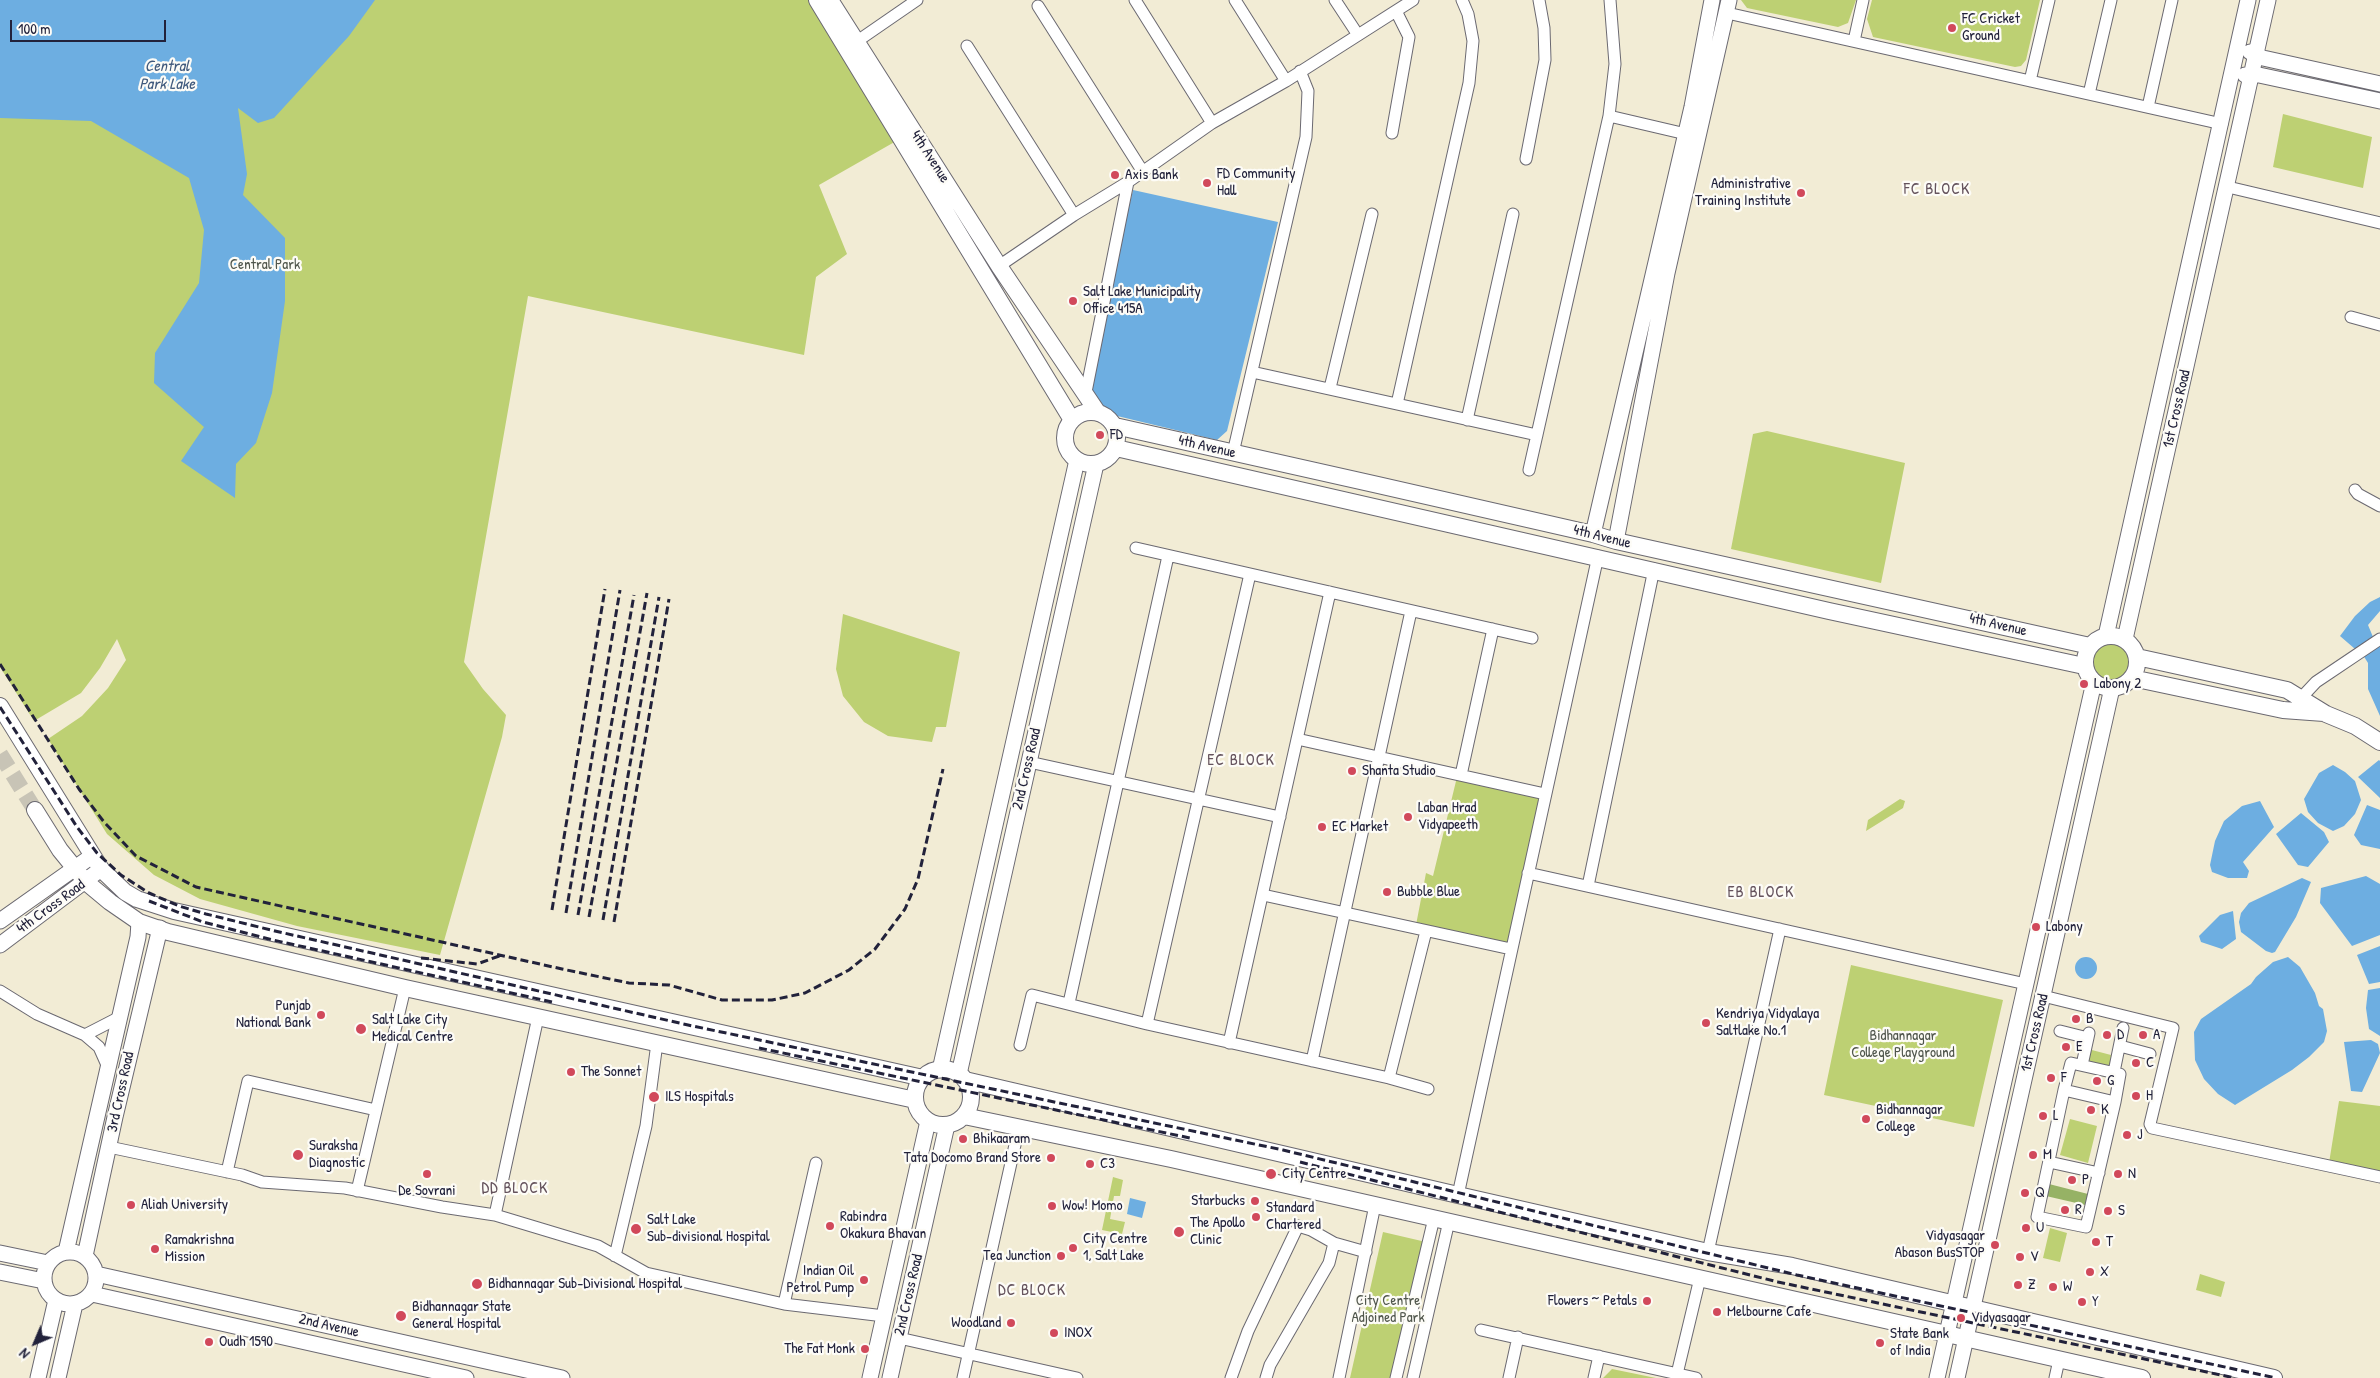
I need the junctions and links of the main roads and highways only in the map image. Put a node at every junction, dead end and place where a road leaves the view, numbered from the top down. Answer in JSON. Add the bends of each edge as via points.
{"nodes":[{"id":1,"x":817,"y":0,"type":"edge"},
{"id":2,"x":830,"y":0,"type":"edge"},
{"id":3,"x":955,"y":212,"type":"junction"},
{"id":4,"x":1098,"y":413,"type":"junction"},
{"id":5,"x":1072,"y":420,"type":"junction"},
{"id":6,"x":1115,"y":426,"type":"junction"},
{"id":7,"x":1116,"y":448,"type":"junction"},
{"id":8,"x":1378,"y":485,"type":"junction"},
{"id":9,"x":1372,"y":506,"type":"junction"},
{"id":10,"x":1521,"y":518,"type":"junction"},
{"id":11,"x":1518,"y":539,"type":"junction"},
{"id":12,"x":1833,"y":588,"type":"junction"},
{"id":13,"x":1829,"y":611,"type":"junction"},
{"id":14,"x":2090,"y":646,"type":"junction"},
{"id":15,"x":2137,"y":657,"type":"junction"},
{"id":16,"x":2084,"y":666,"type":"junction"},
{"id":17,"x":2132,"y":678,"type":"junction"},
{"id":18,"x":0,"y":706,"type":"edge"},
{"id":19,"x":2326,"y":714,"type":"junction"},
{"id":20,"x":2380,"y":742,"type":"edge"},
{"id":21,"x":35,"y":810,"type":"tunnel mouth"},
{"id":22,"x":962,"y":1077,"type":"junction"},
{"id":23,"x":923,"y":1078,"type":"junction"},
{"id":24,"x":915,"y":1100,"type":"junction"},
{"id":25,"x":964,"y":1116,"type":"junction"},
{"id":26,"x":1537,"y":1212,"type":"junction"},
{"id":27,"x":1531,"y":1240,"type":"junction"},
{"id":28,"x":2142,"y":1378,"type":"edge"},
{"id":29,"x":2274,"y":1378,"type":"edge"}],
"edges":[{"from":1,"to":3,"type":"main road","name":"4th Avenue"},
{"from":2,"to":3,"type":"main road","name":"4th Avenue"},
{"from":3,"to":4,"type":"main road","name":"4th Avenue","via":[[999,266]]},
{"from":3,"to":5,"type":"main road","name":"4th Avenue"},
{"from":4,"to":5,"type":"main road","via":[[1088,412]]},
{"from":4,"to":6,"type":"main road"},
{"from":5,"to":7,"type":"main road","via":[[1064,440],[1077,460],[1096,464],[1110,457]]},
{"from":6,"to":7,"type":"main road"},
{"from":6,"to":8,"type":"main road","name":"4th Avenue"},
{"from":7,"to":9,"type":"main road","name":"4th Avenue"},
{"from":8,"to":9,"type":"main road"},
{"from":8,"to":10,"type":"main road","name":"4th Avenue"},
{"from":9,"to":11,"type":"main road","name":"4th Avenue"},
{"from":10,"to":11,"type":"main road"},
{"from":10,"to":12,"type":"main road","name":"4th Avenue","via":[[1616,542]]},
{"from":11,"to":13,"type":"main road","name":"4th Avenue"},
{"from":12,"to":13,"type":"main road"},
{"from":12,"to":14,"type":"main road","name":"4th Avenue"},
{"from":13,"to":16,"type":"main road","name":"4th Avenue"},
{"from":14,"to":15,"type":"main road","via":[[2099,638],[2117,636],[2131,645]]},
{"from":14,"to":16,"type":"main road"},
{"from":15,"to":17,"type":"main road"},
{"from":15,"to":19,"type":"main road","via":[[2288,690]]},
{"from":16,"to":17,"type":"main road","via":[[2094,682],[2104,688],[2122,686]]},
{"from":17,"to":19,"type":"main road","via":[[2283,710]]},
{"from":18,"to":23,"type":"main road","via":[[97,863],[125,892],[155,906]]},
{"from":19,"to":20,"type":"main road","via":[[2355,726]]},
{"from":21,"to":24,"type":"main road","via":[[60,850],[86,882],[139,922],[406,988]]},
{"from":22,"to":23,"type":"main road","via":[[951,1070],[940,1070]]},
{"from":22,"to":25,"type":"main road","via":[[970,1090],[971,1104]]},
{"from":22,"to":26,"type":"main road"},
{"from":23,"to":24,"type":"main road"},
{"from":24,"to":25,"type":"main road","via":[[919,1112],[928,1121],[942,1126],[954,1124]]},
{"from":25,"to":27,"type":"main road"},
{"from":26,"to":27,"type":"main road"},
{"from":26,"to":29,"type":"main road","via":[[1708,1252],[1792,1266]]},
{"from":27,"to":28,"type":"main road"}]}
